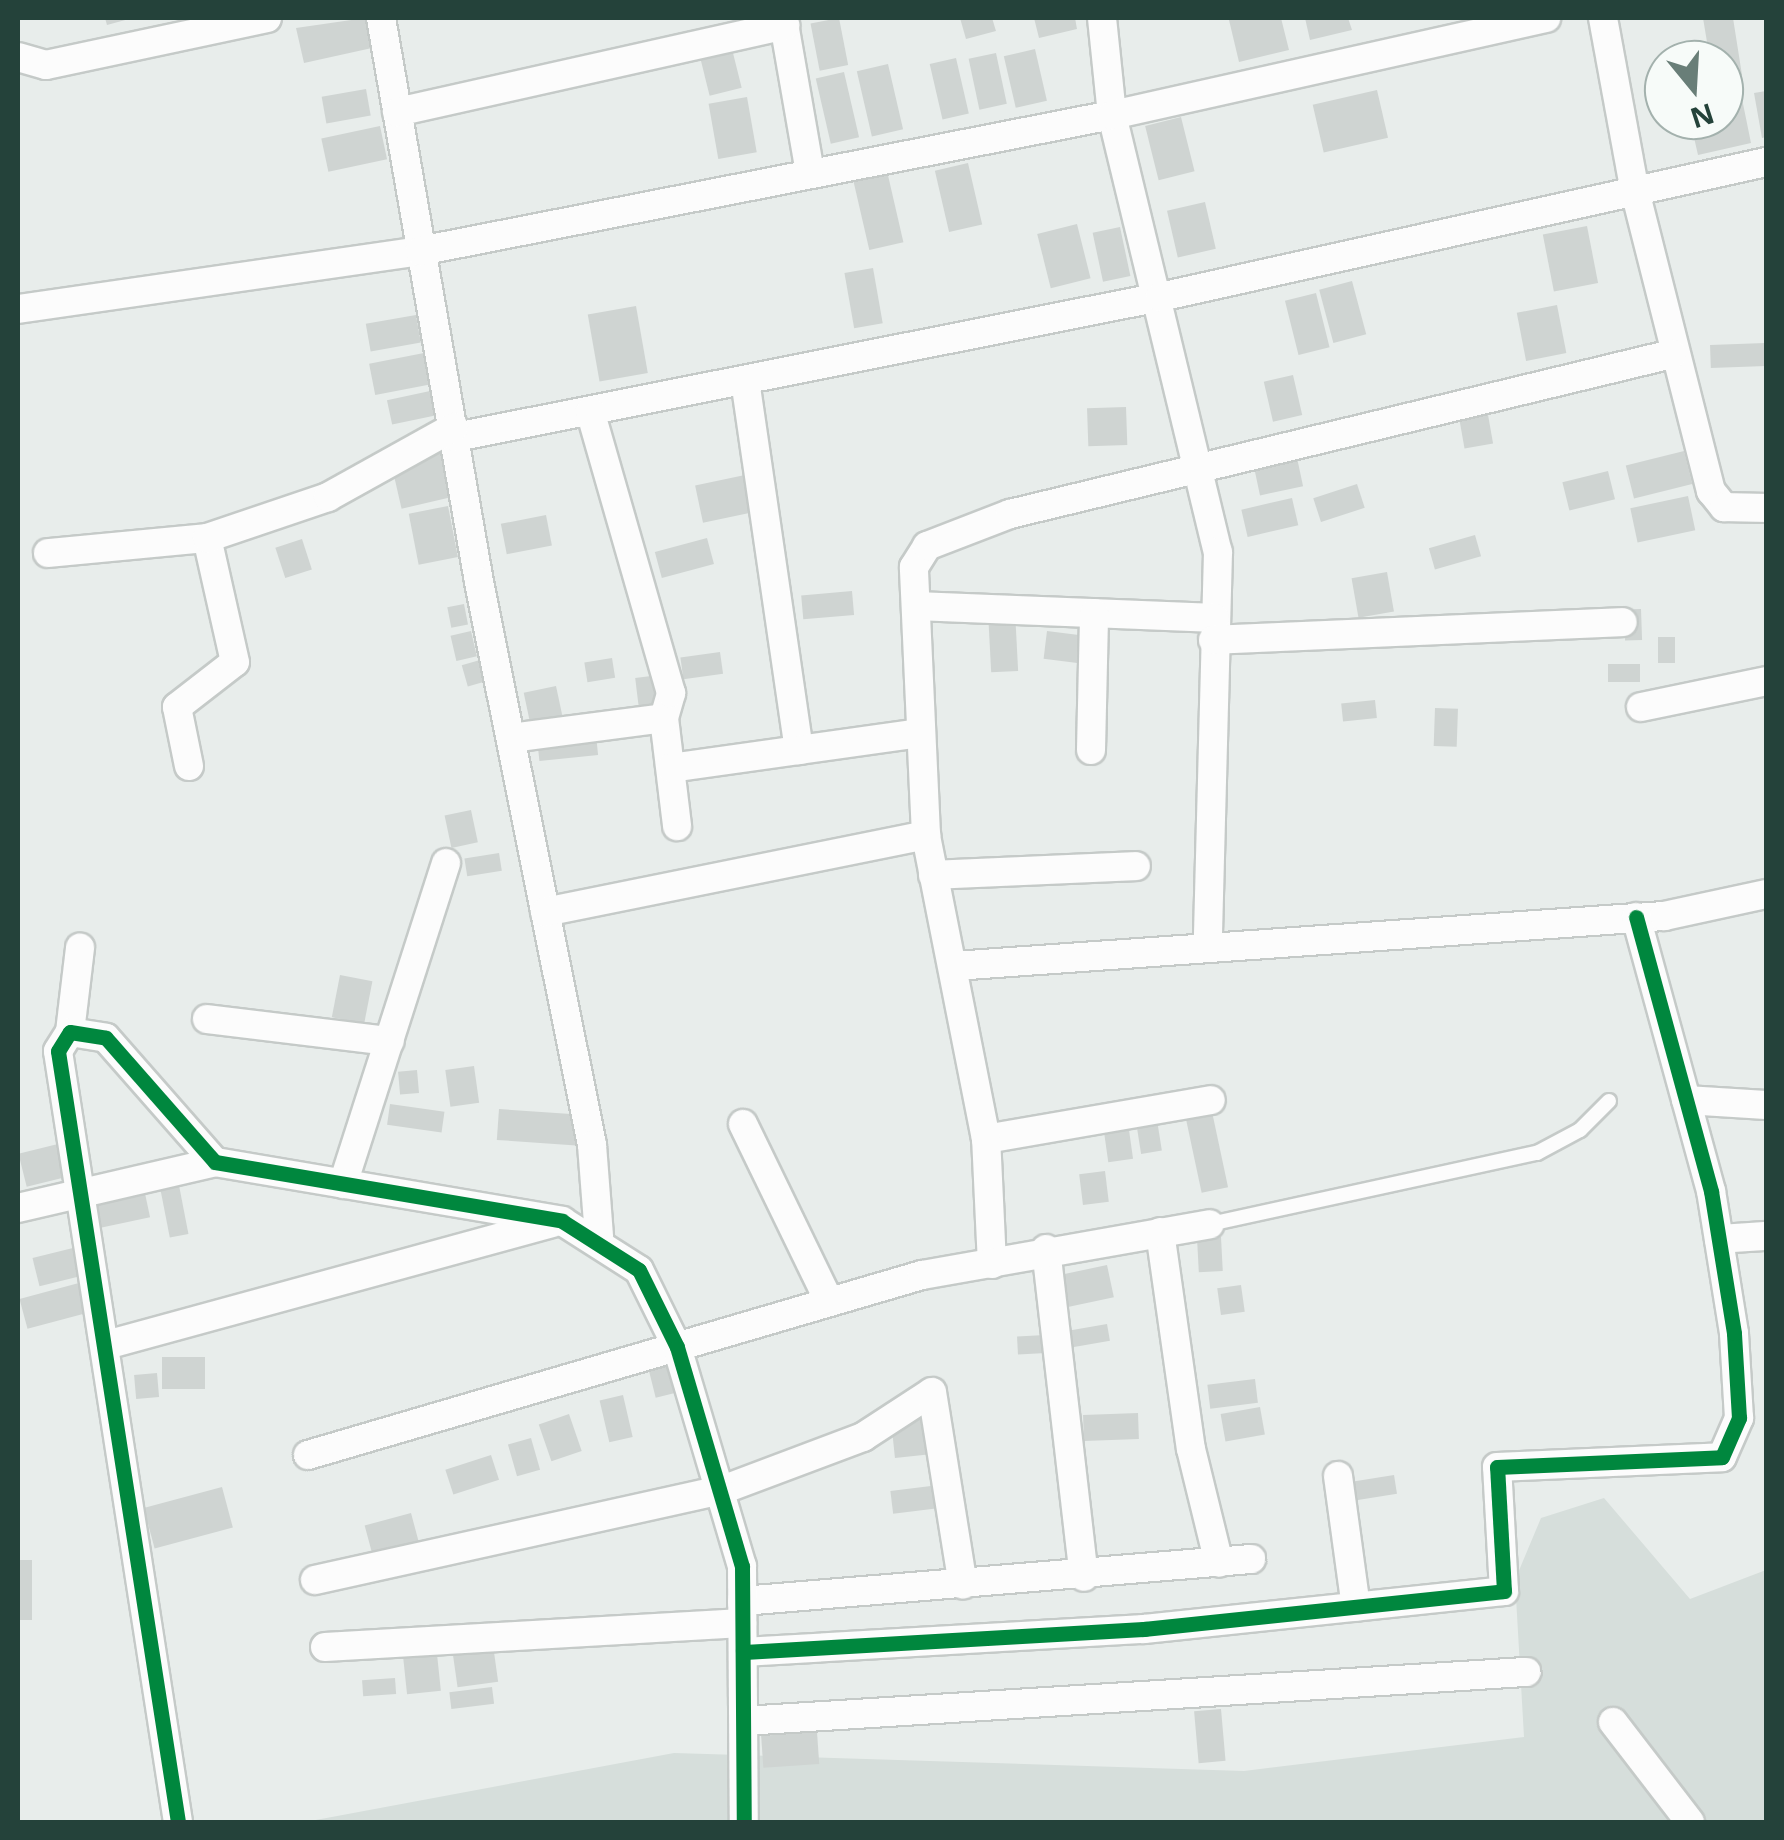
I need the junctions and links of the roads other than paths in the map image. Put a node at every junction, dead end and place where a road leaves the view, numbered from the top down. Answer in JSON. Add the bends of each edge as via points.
{"nodes":[{"id":1,"x":267,"y":18,"type":"edge"},
{"id":2,"x":381,"y":18,"type":"edge"},
{"id":3,"x":1102,"y":18,"type":"edge"},
{"id":4,"x":1546,"y":18,"type":"edge"},
{"id":5,"x":1602,"y":18,"type":"edge"},
{"id":6,"x":784,"y":22,"type":"edge"},
{"id":7,"x":18,"y":57,"type":"edge"},
{"id":8,"x":396,"y":112,"type":"junction"},
{"id":9,"x":1112,"y":115,"type":"junction"},
{"id":10,"x":1766,"y":162,"type":"edge"},
{"id":11,"x":810,"y":173,"type":"junction"},
{"id":12,"x":1634,"y":187,"type":"junction"},
{"id":13,"x":420,"y":251,"type":"junction"},
{"id":14,"x":1160,"y":298,"type":"junction"},
{"id":15,"x":18,"y":308,"type":"edge"},
{"id":16,"x":1672,"y":354,"type":"junction"},
{"id":17,"x":745,"y":380,"type":"junction"},
{"id":18,"x":590,"y":411,"type":"junction"},
{"id":19,"x":455,"y":432,"type":"junction"},
{"id":20,"x":1202,"y":468,"type":"junction"},
{"id":21,"x":1766,"y":508,"type":"edge"},
{"id":22,"x":207,"y":538,"type":"junction"},
{"id":23,"x":48,"y":554,"type":"dead end"},
{"id":24,"x":917,"y":606,"type":"junction"},
{"id":25,"x":1094,"y":613,"type":"junction"},
{"id":26,"x":1624,"y":622,"type":"dead end"},
{"id":27,"x":1214,"y":629,"type":"junction"},
{"id":28,"x":1766,"y":682,"type":"edge"},
{"id":29,"x":1641,"y":707,"type":"dead end"},
{"id":30,"x":664,"y":718,"type":"junction"},
{"id":31,"x":920,"y":733,"type":"junction"},
{"id":32,"x":511,"y":738,"type":"junction"},
{"id":33,"x":799,"y":750,"type":"junction"},
{"id":34,"x":1092,"y":750,"type":"dead end"},
{"id":35,"x":189,"y":766,"type":"dead end"},
{"id":36,"x":671,"y":768,"type":"junction"},
{"id":37,"x":677,"y":826,"type":"dead end"},
{"id":38,"x":926,"y":834,"type":"junction"},
{"id":39,"x":446,"y":863,"type":"dead end"},
{"id":40,"x":1136,"y":866,"type":"dead end"},
{"id":41,"x":933,"y":874,"type":"junction"},
{"id":42,"x":1766,"y":894,"type":"edge"},
{"id":43,"x":546,"y":912,"type":"junction"},
{"id":44,"x":1636,"y":917,"type":"junction"},
{"id":45,"x":1208,"y":945,"type":"junction"},
{"id":46,"x":80,"y":948,"type":"dead end"},
{"id":47,"x":954,"y":966,"type":"junction"},
{"id":48,"x":206,"y":1019,"type":"dead end"},
{"id":49,"x":70,"y":1032,"type":"junction"},
{"id":50,"x":390,"y":1041,"type":"junction"},
{"id":51,"x":1211,"y":1100,"type":"dead end"},
{"id":52,"x":1609,"y":1100,"type":"dead end"},
{"id":53,"x":1686,"y":1100,"type":"junction"},
{"id":54,"x":1766,"y":1105,"type":"edge"},
{"id":55,"x":743,"y":1124,"type":"dead end"},
{"id":56,"x":986,"y":1139,"type":"junction"},
{"id":57,"x":215,"y":1162,"type":"junction"},
{"id":58,"x":343,"y":1184,"type":"junction"},
{"id":59,"x":83,"y":1192,"type":"junction"},
{"id":60,"x":18,"y":1208,"type":"edge"},
{"id":61,"x":562,"y":1221,"type":"junction"},
{"id":62,"x":1210,"y":1224,"type":"joint"},
{"id":63,"x":1160,"y":1232,"type":"junction"},
{"id":64,"x":1766,"y":1236,"type":"edge"},
{"id":65,"x":599,"y":1237,"type":"junction"},
{"id":66,"x":1719,"y":1239,"type":"junction"},
{"id":67,"x":1046,"y":1249,"type":"junction"},
{"id":68,"x":992,"y":1264,"type":"junction"},
{"id":69,"x":828,"y":1299,"type":"junction"},
{"id":70,"x":106,"y":1345,"type":"junction"},
{"id":71,"x":677,"y":1347,"type":"junction"},
{"id":72,"x":308,"y":1455,"type":"dead end"},
{"id":73,"x":1338,"y":1476,"type":"dead end"},
{"id":74,"x":722,"y":1490,"type":"junction"},
{"id":75,"x":1251,"y":1559,"type":"dead end"},
{"id":76,"x":1219,"y":1563,"type":"junction"},
{"id":77,"x":1084,"y":1577,"type":"junction"},
{"id":78,"x":314,"y":1580,"type":"dead end"},
{"id":79,"x":963,"y":1585,"type":"junction"},
{"id":80,"x":1356,"y":1606,"type":"junction"},
{"id":81,"x":742,"y":1612,"type":"junction"},
{"id":82,"x":325,"y":1647,"type":"dead end"},
{"id":83,"x":743,"y":1652,"type":"junction"},
{"id":84,"x":1526,"y":1672,"type":"dead end"},
{"id":85,"x":744,"y":1721,"type":"junction"},
{"id":86,"x":1613,"y":1722,"type":"dead end"},
{"id":87,"x":178,"y":1822,"type":"edge"},
{"id":88,"x":744,"y":1822,"type":"edge"},
{"id":89,"x":1690,"y":1822,"type":"edge"}],
"edges":[{"from":1,"to":7,"type":"street","via":[[46,65]]},
{"from":2,"to":8,"type":"street"},
{"from":3,"to":9,"type":"street"},
{"from":4,"to":9,"type":"street"},
{"from":5,"to":12,"type":"street"},
{"from":6,"to":8,"type":"street"},
{"from":6,"to":11,"type":"street"},
{"from":8,"to":13,"type":"street"},
{"from":9,"to":11,"type":"street"},
{"from":9,"to":14,"type":"street"},
{"from":10,"to":12,"type":"street"},
{"from":11,"to":13,"type":"street"},
{"from":12,"to":14,"type":"street"},
{"from":12,"to":16,"type":"street"},
{"from":13,"to":15,"type":"street"},
{"from":13,"to":19,"type":"street"},
{"from":14,"to":17,"type":"street"},
{"from":14,"to":20,"type":"street"},
{"from":16,"to":20,"type":"street"},
{"from":16,"to":21,"type":"street","via":[[1711,491],[1724,507]]},
{"from":17,"to":18,"type":"street"},
{"from":17,"to":33,"type":"street"},
{"from":18,"to":19,"type":"street"},
{"from":18,"to":30,"type":"street","via":[[670,692]]},
{"from":19,"to":22,"type":"street","via":[[328,497]]},
{"from":19,"to":32,"type":"street"},
{"from":20,"to":24,"type":"street","via":[[945,532],[914,567]]},
{"from":20,"to":27,"type":"street","via":[[1218,552]]},
{"from":22,"to":23,"type":"street"},
{"from":22,"to":35,"type":"street","via":[[235,662],[176,707]]},
{"from":24,"to":25,"type":"street"},
{"from":24,"to":31,"type":"street"},
{"from":25,"to":27,"type":"street"},
{"from":25,"to":34,"type":"street"},
{"from":26,"to":27,"type":"street"},
{"from":27,"to":45,"type":"street"},
{"from":28,"to":29,"type":"street"},
{"from":30,"to":32,"type":"street"},
{"from":30,"to":36,"type":"street"},
{"from":31,"to":33,"type":"street"},
{"from":31,"to":38,"type":"street"},
{"from":32,"to":43,"type":"street"},
{"from":33,"to":36,"type":"street"},
{"from":36,"to":37,"type":"street"},
{"from":38,"to":41,"type":"street"},
{"from":38,"to":43,"type":"street"},
{"from":39,"to":50,"type":"street"},
{"from":40,"to":41,"type":"street"},
{"from":41,"to":47,"type":"street"},
{"from":42,"to":44,"type":"street"},
{"from":43,"to":65,"type":"street","via":[[592,1145]]},
{"from":44,"to":45,"type":"street"},
{"from":44,"to":53,"type":"street"},
{"from":45,"to":47,"type":"street"},
{"from":46,"to":49,"type":"street"},
{"from":47,"to":56,"type":"street"},
{"from":48,"to":50,"type":"street"},
{"from":49,"to":57,"type":"street","via":[[106,1038]]},
{"from":49,"to":59,"type":"street","via":[[58,1051]]},
{"from":50,"to":58,"type":"street"},
{"from":51,"to":56,"type":"street"},
{"from":52,"to":62,"type":"lane","via":[[1580,1130],[1537,1153]]},
{"from":53,"to":54,"type":"street"},
{"from":53,"to":66,"type":"street"},
{"from":55,"to":69,"type":"street"},
{"from":56,"to":68,"type":"street"},
{"from":57,"to":58,"type":"street"},
{"from":57,"to":59,"type":"street"},
{"from":58,"to":61,"type":"street"},
{"from":59,"to":60,"type":"street"},
{"from":59,"to":70,"type":"street"},
{"from":61,"to":65,"type":"street"},
{"from":61,"to":70,"type":"street"},
{"from":62,"to":63,"type":"street"},
{"from":63,"to":67,"type":"street"},
{"from":63,"to":76,"type":"street","via":[[1191,1449]]},
{"from":64,"to":66,"type":"street"},
{"from":65,"to":71,"type":"street","via":[[639,1270]]},
{"from":66,"to":80,"type":"street","via":[[1739,1418],[1722,1457],[1496,1466],[1504,1591]]},
{"from":67,"to":68,"type":"street"},
{"from":67,"to":77,"type":"street"},
{"from":68,"to":69,"type":"street"},
{"from":69,"to":71,"type":"street"},
{"from":70,"to":87,"type":"street"},
{"from":71,"to":72,"type":"street"},
{"from":71,"to":74,"type":"street"},
{"from":73,"to":80,"type":"street"},
{"from":74,"to":78,"type":"street"},
{"from":74,"to":79,"type":"street","via":[[863,1437],[932,1392]]},
{"from":74,"to":81,"type":"street"},
{"from":75,"to":76,"type":"street"},
{"from":76,"to":77,"type":"street"},
{"from":77,"to":79,"type":"street"},
{"from":79,"to":81,"type":"street"},
{"from":80,"to":83,"type":"street"},
{"from":81,"to":82,"type":"street"},
{"from":81,"to":83,"type":"street"},
{"from":83,"to":85,"type":"street"},
{"from":84,"to":85,"type":"street"},
{"from":85,"to":88,"type":"street"},
{"from":86,"to":89,"type":"street"}]}
